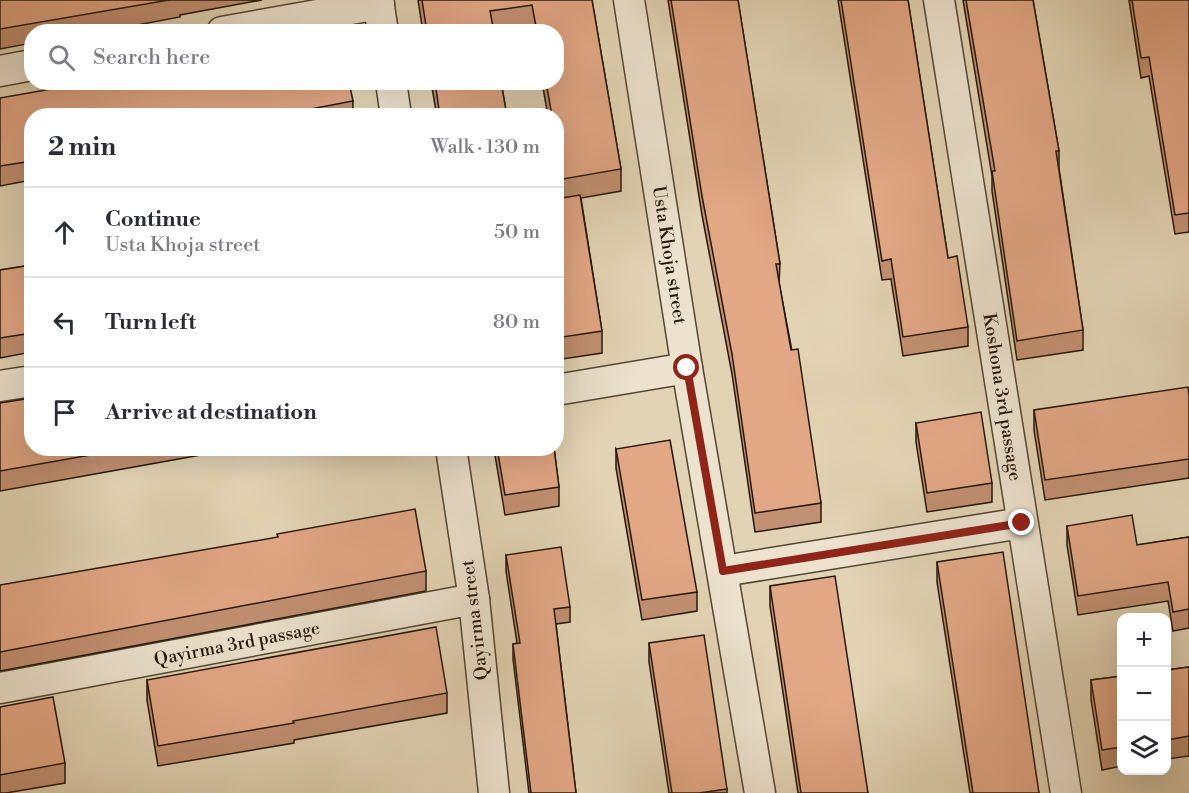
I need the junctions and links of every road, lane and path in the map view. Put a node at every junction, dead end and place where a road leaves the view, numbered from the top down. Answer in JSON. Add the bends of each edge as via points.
{"nodes":[{"id":1,"x":629,"y":0,"type":"edge"},
{"id":2,"x":939,"y":0,"type":"edge"},
{"id":3,"x":380,"y":12,"type":"edge"},
{"id":4,"x":285,"y":24,"type":"edge"},
{"id":5,"x":24,"y":66,"type":"edge"},
{"id":6,"x":0,"y":70,"type":"edge"},
{"id":7,"x":392,"y":90,"type":"edge"},
{"id":8,"x":395,"y":108,"type":"edge"},
{"id":9,"x":687,"y":368,"type":"junction"},
{"id":10,"x":24,"y":382,"type":"edge"},
{"id":11,"x":0,"y":386,"type":"edge"},
{"id":12,"x":564,"y":389,"type":"edge"},
{"id":13,"x":452,"y":456,"type":"edge"},
{"id":14,"x":1022,"y":523,"type":"junction"},
{"id":15,"x":723,"y":571,"type":"junction"},
{"id":16,"x":474,"y":599,"type":"junction"},
{"id":17,"x":0,"y":688,"type":"edge"},
{"id":18,"x":494,"y":793,"type":"edge"},
{"id":19,"x":760,"y":793,"type":"edge"},
{"id":20,"x":1066,"y":793,"type":"edge"}],
"edges":[{"from":1,"to":9,"type":"street","name":"Usta Khoja street"},
{"from":2,"to":14,"type":"street","name":"Koshona 3rd passage"},
{"from":3,"to":4,"type":"street"},
{"from":5,"to":6,"type":"street"},
{"from":7,"to":8,"type":"street"},
{"from":9,"to":12,"type":"street"},
{"from":9,"to":15,"type":"street","name":"Usta Khoja street"},
{"from":10,"to":11,"type":"street"},
{"from":13,"to":16,"type":"street","name":"Qayirma street"},
{"from":14,"to":15,"type":"street"},
{"from":14,"to":20,"type":"street","name":"Koshona 3rd passage"},
{"from":15,"to":19,"type":"street","name":"Usta Khoja street"},
{"from":16,"to":17,"type":"street","name":"Qayirma 3rd passage"},
{"from":16,"to":18,"type":"street","name":"Qayirma street"}]}
